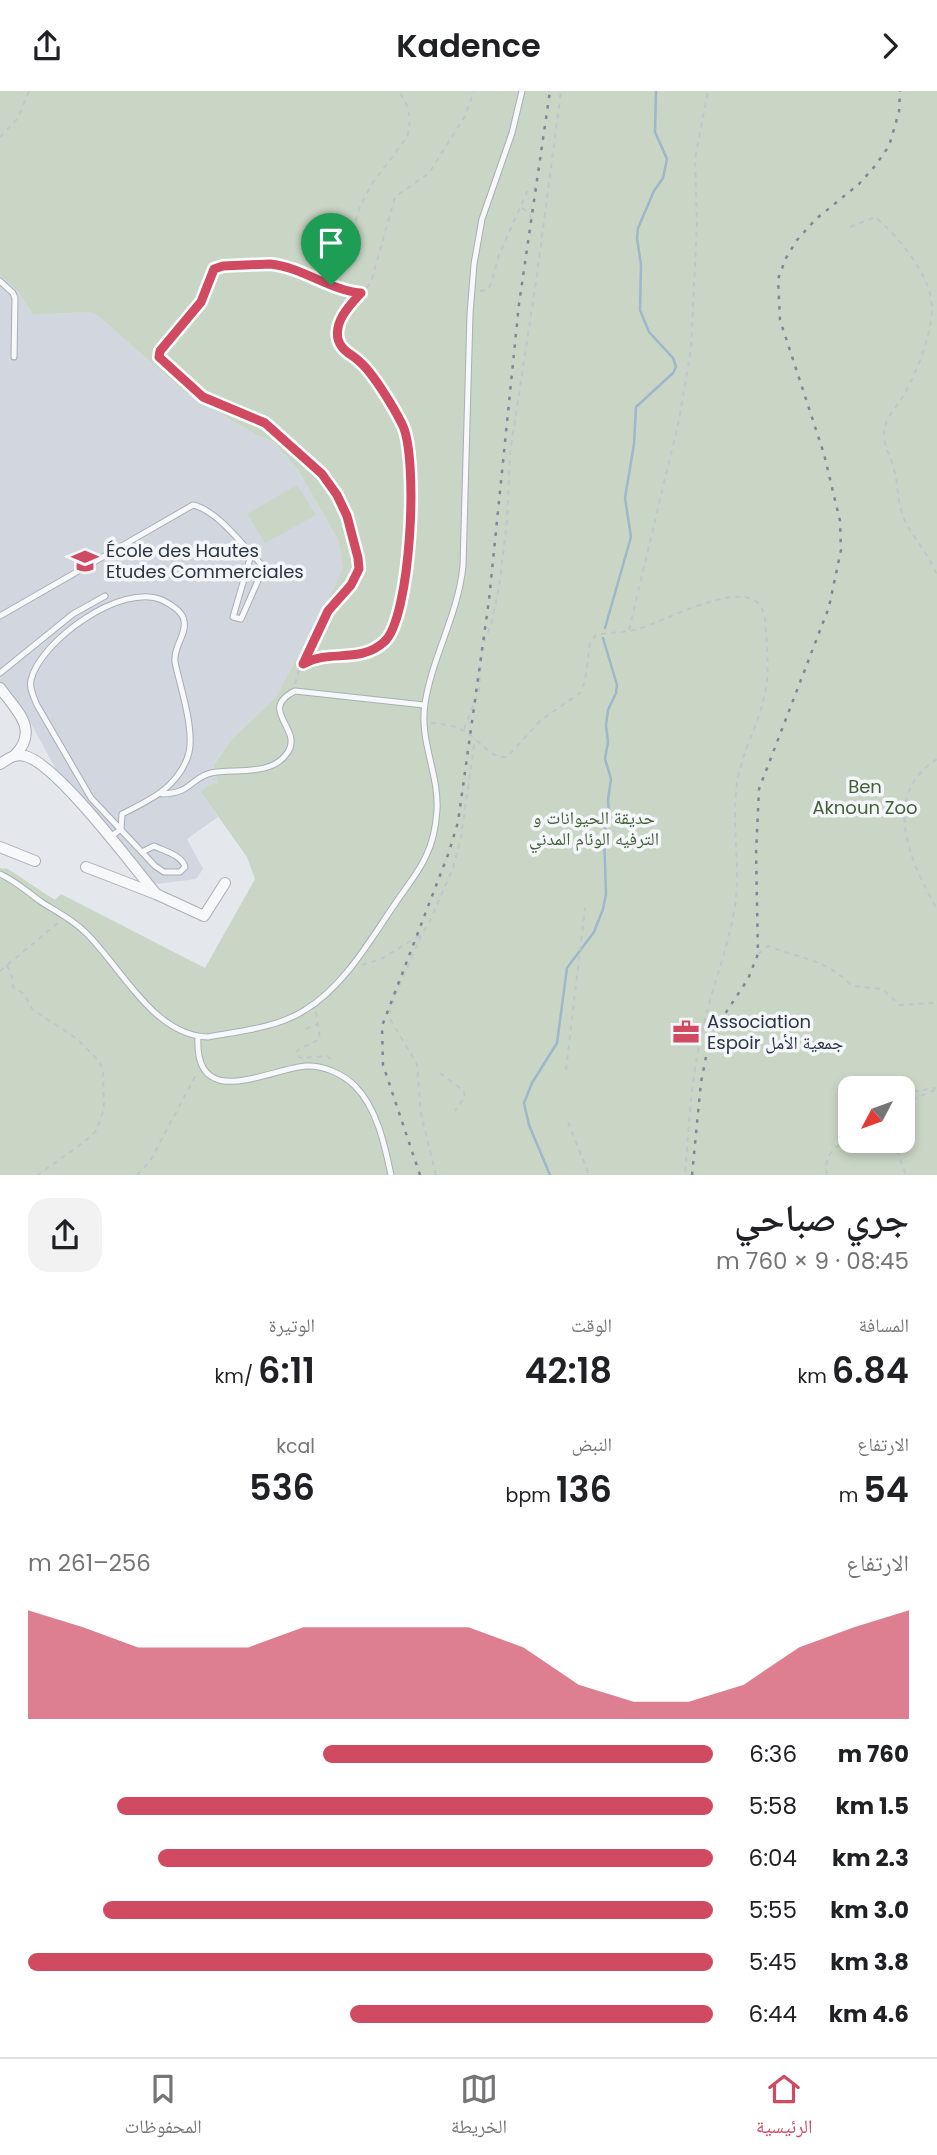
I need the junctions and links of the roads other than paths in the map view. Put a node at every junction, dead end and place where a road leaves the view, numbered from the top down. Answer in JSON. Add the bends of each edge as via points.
{"nodes":[{"id":1,"x":522,"y":91,"type":"edge"},
{"id":2,"x":0,"y":281,"type":"edge"},
{"id":3,"x":14,"y":357,"type":"dead end"},
{"id":4,"x":251,"y":555,"type":"junction"},
{"id":5,"x":105,"y":596,"type":"dead end"},
{"id":6,"x":0,"y":616,"type":"edge"},
{"id":7,"x":0,"y":673,"type":"edge"},
{"id":8,"x":0,"y":688,"type":"edge"},
{"id":9,"x":424,"y":705,"type":"junction"},
{"id":10,"x":15,"y":755,"type":"junction"},
{"id":11,"x":0,"y":764,"type":"edge"},
{"id":12,"x":162,"y":794,"type":"junction"},
{"id":13,"x":121,"y":829,"type":"junction"},
{"id":14,"x":109,"y":838,"type":"junction"},
{"id":15,"x":0,"y":847,"type":"edge"},
{"id":16,"x":142,"y":852,"type":"junction"},
{"id":17,"x":35,"y":861,"type":"dead end"},
{"id":18,"x":86,"y":867,"type":"dead end"},
{"id":19,"x":0,"y":874,"type":"edge"},
{"id":20,"x":225,"y":883,"type":"dead end"},
{"id":21,"x":156,"y":894,"type":"junction"},
{"id":22,"x":198,"y":1037,"type":"junction"},
{"id":23,"x":391,"y":1175,"type":"edge"}],
"edges":[{"from":1,"to":9,"type":"lane","via":[[481,225],[471,293],[462,580]]},
{"from":2,"to":3,"type":"lane","via":[[15,297]]},
{"from":4,"to":4,"type":"lane","via":[[233,617],[241,619],[264,567]]},
{"from":4,"to":6,"type":"lane","via":[[217,519],[193,505]]},
{"from":5,"to":7,"type":"lane","via":[[73,614]]},
{"from":8,"to":10,"type":"street","via":[[26,726],[26,741]]},
{"from":9,"to":12,"type":"lane","via":[[295,691],[279,707],[292,738],[279,761],[261,768],[207,774],[185,790]]},
{"from":9,"to":22,"type":"lane","via":[[437,800],[431,842],[415,875],[352,964],[315,1004],[265,1026]]},
{"from":10,"to":11,"type":"street"},
{"from":10,"to":14,"type":"street","via":[[33,760],[64,785]]},
{"from":12,"to":13,"type":"lane","via":[[122,814]]},
{"from":12,"to":13,"type":"lane","via":[[188,755],[189,730],[174,658],[185,624],[178,611],[161,600],[136,596],[107,605],[64,635],[49,649],[31,681],[37,705],[91,798]]},
{"from":13,"to":14,"type":"lane"},
{"from":13,"to":16,"type":"lane"},
{"from":14,"to":21,"type":"street"},
{"from":15,"to":17,"type":"street"},
{"from":16,"to":16,"type":"lane","via":[[154,846],[178,857],[185,867],[180,872],[164,872]]},
{"from":18,"to":21,"type":"street"},
{"from":19,"to":22,"type":"lane","via":[[83,930],[145,1003],[182,1031]]},
{"from":20,"to":21,"type":"street","via":[[204,916]]},
{"from":22,"to":23,"type":"lane","via":[[202,1065],[212,1077],[224,1081],[251,1081],[308,1066],[326,1068],[354,1084],[371,1109]]}]}
